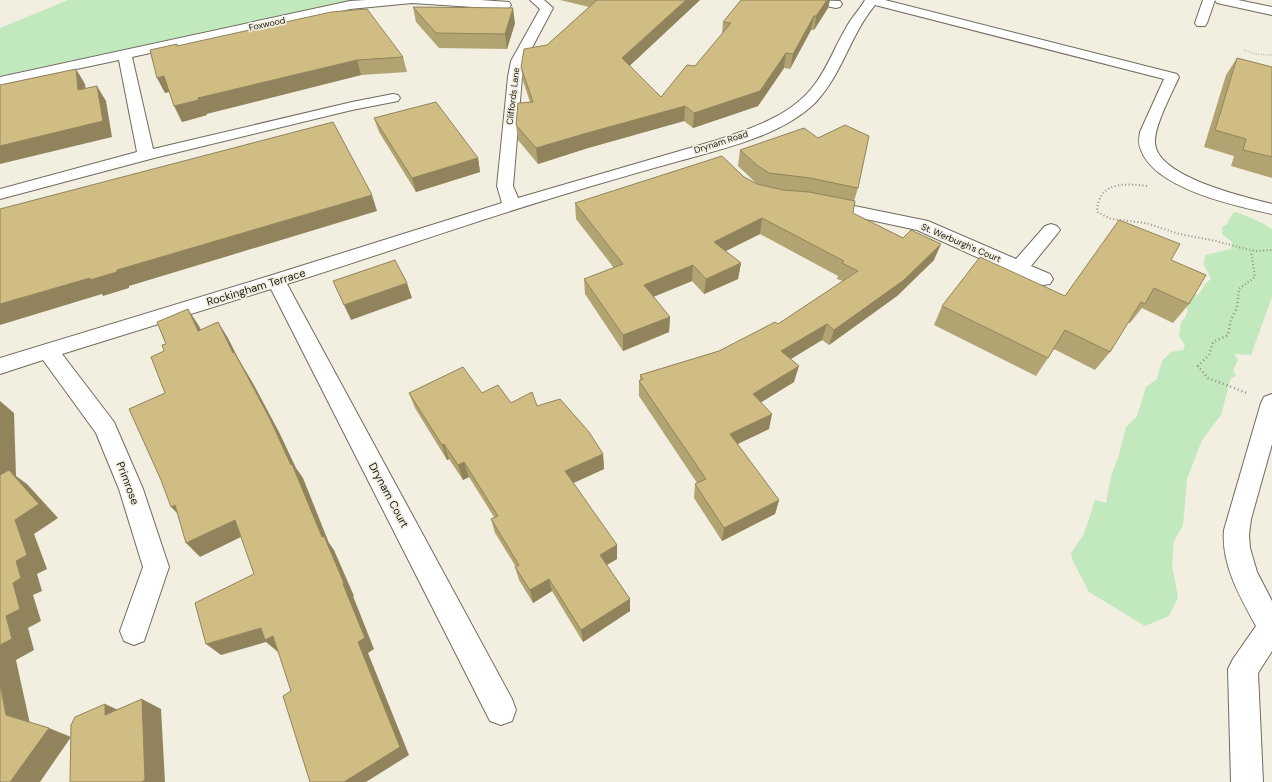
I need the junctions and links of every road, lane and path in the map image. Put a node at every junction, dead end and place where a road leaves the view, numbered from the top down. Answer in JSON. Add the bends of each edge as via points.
{"nodes":[{"id":1,"x":410,"y":0,"type":"edge"},
{"id":2,"x":413,"y":0,"type":"edge"},
{"id":3,"x":536,"y":0,"type":"edge"},
{"id":4,"x":816,"y":0,"type":"edge"},
{"id":5,"x":871,"y":0,"type":"edge"},
{"id":6,"x":1209,"y":0,"type":"edge"},
{"id":7,"x":1221,"y":0,"type":"edge"},
{"id":8,"x":836,"y":4,"type":"dead end"},
{"id":9,"x":505,"y":5,"type":"dead end"},
{"id":10,"x":1272,"y":11,"type":"edge"},
{"id":11,"x":1201,"y":23,"type":"dead end"},
{"id":12,"x":1244,"y":50,"type":"dead end"},
{"id":13,"x":126,"y":54,"type":"junction"},
{"id":14,"x":1272,"y":56,"type":"edge"},
{"id":15,"x":0,"y":80,"type":"edge"},
{"id":16,"x":393,"y":98,"type":"dead end"},
{"id":17,"x":706,"y":148,"type":"junction"},
{"id":18,"x":146,"y":155,"type":"junction"},
{"id":19,"x":723,"y":163,"type":"edge"},
{"id":20,"x":1152,"y":187,"type":"dead end"},
{"id":21,"x":0,"y":194,"type":"edge"},
{"id":22,"x":806,"y":201,"type":"edge"},
{"id":23,"x":512,"y":205,"type":"junction"},
{"id":24,"x":1272,"y":209,"type":"edge"},
{"id":25,"x":1051,"y":230,"type":"dead end"},
{"id":26,"x":1272,"y":250,"type":"edge"},
{"id":27,"x":1250,"y":251,"type":"junction"},
{"id":28,"x":1019,"y":268,"type":"junction"},
{"id":29,"x":1043,"y":279,"type":"dead end"},
{"id":30,"x":276,"y":281,"type":"junction"},
{"id":31,"x":48,"y":351,"type":"junction"},
{"id":32,"x":0,"y":366,"type":"edge"},
{"id":33,"x":1262,"y":399,"type":"edge"},
{"id":34,"x":134,"y":631,"type":"dead end"},
{"id":35,"x":501,"y":710,"type":"dead end"},
{"id":36,"x":1247,"y":782,"type":"edge"}],
"edges":[{"from":1,"to":13,"type":"street","name":"Foxwood","via":[[350,5]]},
{"from":2,"to":9,"type":"street"},
{"from":3,"to":23,"type":"street","name":"Cliffords Lane","via":[[547,8],[518,60],[515,77],[505,186]]},
{"from":4,"to":8,"type":"street"},
{"from":5,"to":17,"type":"street","name":"Drynam Road","via":[[853,24],[824,84],[813,98],[777,122]]},
{"from":5,"to":24,"type":"street","via":[[1172,77],[1148,132],[1150,152],[1173,174],[1191,184]]},
{"from":6,"to":11,"type":"street"},
{"from":7,"to":10,"type":"street"},
{"from":12,"to":14,"type":"path"},
{"from":13,"to":15,"type":"street","name":"Foxwood"},
{"from":13,"to":18,"type":"street"},
{"from":16,"to":18,"type":"street"},
{"from":17,"to":19,"type":"street"},
{"from":17,"to":23,"type":"street","name":"Drynam Road"},
{"from":18,"to":21,"type":"street"},
{"from":20,"to":27,"type":"path","via":[[1126,184],[1114,186],[1098,200],[1097,212],[1116,221],[1145,223]]},
{"from":22,"to":28,"type":"street","name":"St. Werburgh's Court","via":[[922,225]]},
{"from":23,"to":30,"type":"street","name":"Rockingham Terrace"},
{"from":25,"to":28,"type":"street"},
{"from":26,"to":27,"type":"path"},
{"from":27,"to":33,"type":"path","via":[[1253,256],[1255,277],[1239,289],[1237,308],[1231,319],[1228,335],[1213,342],[1209,355],[1198,366],[1208,378]]},
{"from":28,"to":29,"type":"street","name":"St. Werburgh's Court"},
{"from":30,"to":31,"type":"street","name":"Rockingham Terrace"},
{"from":30,"to":35,"type":"street","name":"Drynam Court"},
{"from":31,"to":32,"type":"street","name":"Rockingham Terrace"},
{"from":31,"to":34,"type":"street","name":"Primrose","via":[[106,429],[131,489],[156,567]]},
{"from":33,"to":36,"type":"street","via":[[1246,497],[1236,535],[1240,559],[1251,592],[1272,627],[1243,669]]}]}
